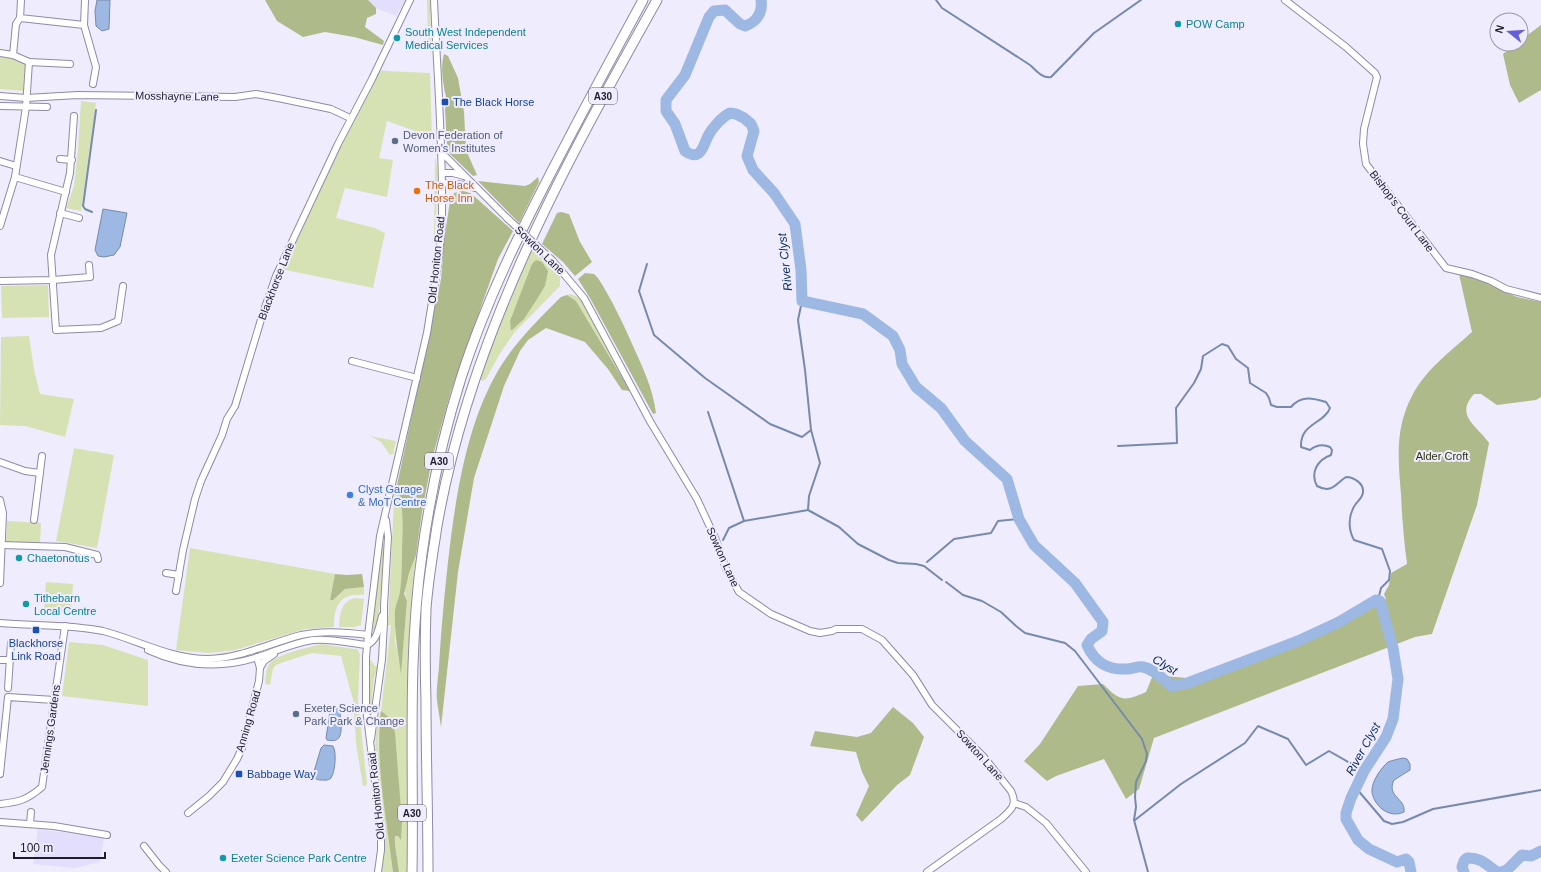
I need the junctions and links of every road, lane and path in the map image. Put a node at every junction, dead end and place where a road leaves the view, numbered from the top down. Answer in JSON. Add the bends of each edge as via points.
{"nodes":[{"id":1,"x":21,"y":0,"type":"edge"},
{"id":2,"x":84,"y":0,"type":"edge"},
{"id":3,"x":410,"y":0,"type":"edge"},
{"id":4,"x":434,"y":0,"type":"edge"},
{"id":5,"x":643,"y":0,"type":"edge"},
{"id":6,"x":656,"y":0,"type":"edge"},
{"id":7,"x":1285,"y":0,"type":"edge"},
{"id":8,"x":20,"y":18,"type":"junction"},
{"id":9,"x":84,"y":25,"type":"junction"},
{"id":10,"x":0,"y":53,"type":"edge"},
{"id":11,"x":13,"y":55,"type":"junction"},
{"id":12,"x":29,"y":62,"type":"junction"},
{"id":13,"x":70,"y":64,"type":"dead end"},
{"id":14,"x":93,"y":84,"type":"dead end"},
{"id":15,"x":0,"y":96,"type":"edge"},
{"id":16,"x":26,"y":98,"type":"junction"},
{"id":17,"x":0,"y":106,"type":"edge"},
{"id":18,"x":26,"y":107,"type":"junction"},
{"id":19,"x":47,"y":108,"type":"dead end"},
{"id":20,"x":74,"y":116,"type":"dead end"},
{"id":21,"x":350,"y":118,"type":"junction"},
{"id":22,"x":442,"y":152,"type":"junction"},
{"id":23,"x":60,"y":159,"type":"dead end"},
{"id":24,"x":72,"y":160,"type":"junction"},
{"id":25,"x":0,"y":161,"type":"edge"},
{"id":26,"x":16,"y":166,"type":"junction"},
{"id":27,"x":442,"y":173,"type":"junction"},
{"id":28,"x":464,"y":176,"type":"junction"},
{"id":29,"x":15,"y":177,"type":"junction"},
{"id":30,"x":442,"y":183,"type":"junction"},
{"id":31,"x":476,"y":189,"type":"junction"},
{"id":32,"x":66,"y":192,"type":"junction"},
{"id":33,"x":60,"y":213,"type":"junction"},
{"id":34,"x":2,"y":216,"type":"edge"},
{"id":35,"x":79,"y":218,"type":"dead end"},
{"id":36,"x":0,"y":226,"type":"edge"},
{"id":37,"x":89,"y":265,"type":"dead end"},
{"id":38,"x":53,"y":280,"type":"junction"},
{"id":39,"x":0,"y":281,"type":"edge"},
{"id":40,"x":123,"y":286,"type":"dead end"},
{"id":41,"x":1541,"y":298,"type":"edge"},
{"id":42,"x":352,"y":361,"type":"dead end"},
{"id":43,"x":417,"y":378,"type":"junction"},
{"id":44,"x":42,"y":456,"type":"dead end"},
{"id":45,"x":0,"y":462,"type":"edge"},
{"id":46,"x":40,"y":473,"type":"junction"},
{"id":47,"x":0,"y":500,"type":"edge"},
{"id":48,"x":385,"y":516,"type":"junction"},
{"id":49,"x":34,"y":520,"type":"dead end"},
{"id":50,"x":2,"y":545,"type":"junction"},
{"id":51,"x":1,"y":558,"type":"edge"},
{"id":52,"x":98,"y":559,"type":"dead end"},
{"id":53,"x":166,"y":573,"type":"dead end"},
{"id":54,"x":179,"y":575,"type":"junction"},
{"id":55,"x":0,"y":583,"type":"edge"},
{"id":56,"x":176,"y":592,"type":"dead end"},
{"id":57,"x":384,"y":606,"type":"junction"},
{"id":58,"x":0,"y":623,"type":"edge"},
{"id":59,"x":65,"y":626,"type":"junction"},
{"id":60,"x":368,"y":635,"type":"junction"},
{"id":61,"x":374,"y":639,"type":"junction"},
{"id":62,"x":11,"y":643,"type":"dead end"},
{"id":63,"x":137,"y":643,"type":"junction"},
{"id":64,"x":299,"y":643,"type":"junction"},
{"id":65,"x":367,"y":645,"type":"junction"},
{"id":66,"x":261,"y":649,"type":"junction"},
{"id":67,"x":239,"y":655,"type":"junction"},
{"id":68,"x":257,"y":657,"type":"junction"},
{"id":69,"x":382,"y":659,"type":"junction"},
{"id":70,"x":0,"y":660,"type":"edge"},
{"id":71,"x":10,"y":660,"type":"junction"},
{"id":72,"x":260,"y":668,"type":"junction"},
{"id":73,"x":8,"y":688,"type":"dead end"},
{"id":74,"x":54,"y":700,"type":"junction"},
{"id":75,"x":370,"y":743,"type":"junction"},
{"id":76,"x":0,"y":774,"type":"edge"},
{"id":77,"x":1014,"y":803,"type":"junction"},
{"id":78,"x":0,"y":804,"type":"edge"},
{"id":79,"x":32,"y":812,"type":"dead end"},
{"id":80,"x":188,"y":813,"type":"dead end"},
{"id":81,"x":0,"y":822,"type":"edge"},
{"id":82,"x":30,"y":824,"type":"junction"},
{"id":83,"x":107,"y":835,"type":"dead end"},
{"id":84,"x":145,"y":848,"type":"dead end"},
{"id":85,"x":166,"y":872,"type":"edge"},
{"id":86,"x":378,"y":872,"type":"edge"},
{"id":87,"x":412,"y":872,"type":"edge"},
{"id":88,"x":428,"y":872,"type":"edge"},
{"id":89,"x":927,"y":872,"type":"edge"},
{"id":90,"x":1086,"y":872,"type":"edge"}],
"edges":[{"from":1,"to":8,"type":"street"},
{"from":2,"to":9,"type":"street"},
{"from":3,"to":21,"type":"street","name":"Blackhorse Lane"},
{"from":4,"to":22,"type":"street","name":"Old Honiton Road"},
{"from":5,"to":87,"type":"highway","number":"A30","via":[[543,186],[492,295],[461,379],[437,471],[422,554],[417,600],[413,665]]},
{"from":6,"to":88,"type":"highway","number":"A30","via":[[610,84],[516,270],[490,334],[446,477],[430,573],[426,616]]},
{"from":7,"to":41,"type":"street","name":"Bishop's Court Lane","via":[[1376,73],[1364,129],[1366,164],[1443,266],[1492,281],[1506,289]]},
{"from":8,"to":9,"type":"street"},
{"from":8,"to":11,"type":"street","via":[[16,24]]},
{"from":9,"to":14,"type":"street","via":[[96,67]]},
{"from":10,"to":11,"type":"street"},
{"from":11,"to":12,"type":"street"},
{"from":12,"to":13,"type":"street"},
{"from":12,"to":16,"type":"street"},
{"from":15,"to":16,"type":"street","name":"Mosshayne Lane"},
{"from":16,"to":18,"type":"street"},
{"from":16,"to":21,"type":"street","name":"Mosshayne Lane","via":[[78,95],[235,97],[256,94],[331,109]]},
{"from":17,"to":18,"type":"street"},
{"from":18,"to":19,"type":"street"},
{"from":18,"to":26,"type":"street"},
{"from":20,"to":24,"type":"street"},
{"from":21,"to":54,"type":"street","name":"Blackhorse Lane","via":[[274,282],[235,406],[227,419],[195,499]]},
{"from":22,"to":27,"type":"street","name":"Old Honiton Road"},
{"from":22,"to":28,"type":"street","name":"Sowton Lane"},
{"from":23,"to":24,"type":"street"},
{"from":24,"to":32,"type":"street"},
{"from":25,"to":26,"type":"street"},
{"from":26,"to":29,"type":"street"},
{"from":27,"to":28,"type":"street"},
{"from":27,"to":30,"type":"street","name":"Old Honiton Road"},
{"from":28,"to":31,"type":"street","name":"Sowton Lane"},
{"from":29,"to":32,"type":"street"},
{"from":29,"to":34,"type":"street"},
{"from":30,"to":31,"type":"street","name":"Sowton Lane","via":[[466,185]]},
{"from":30,"to":43,"type":"street","name":"Old Honiton Road","via":[[441,234],[432,303]]},
{"from":31,"to":77,"type":"street","name":"Sowton Lane","bridge":true,"via":[[553,261],[584,298],[651,423],[697,498],[728,574],[739,592],[771,614],[810,631],[820,633],[836,629],[862,629],[882,640],[913,675],[932,706],[983,756],[1011,792]]},
{"from":32,"to":33,"type":"street"},
{"from":33,"to":35,"type":"street"},
{"from":33,"to":38,"type":"street","via":[[51,255]]},
{"from":34,"to":36,"type":"street"},
{"from":37,"to":38,"type":"street","via":[[90,277]]},
{"from":38,"to":39,"type":"street"},
{"from":38,"to":40,"type":"street","via":[[56,330],[101,328],[118,321]]},
{"from":42,"to":43,"type":"street"},
{"from":43,"to":48,"type":"street","name":"Old Honiton Road"},
{"from":44,"to":46,"type":"street"},
{"from":45,"to":46,"type":"street"},
{"from":46,"to":49,"type":"street"},
{"from":47,"to":50,"type":"street","via":[[3,513]]},
{"from":48,"to":57,"type":"street","name":"Old Honiton Road","via":[[388,537]]},
{"from":48,"to":60,"type":"street","name":"Old Honiton Road","via":[[380,536]]},
{"from":50,"to":51,"type":"street"},
{"from":50,"to":52,"type":"street","via":[[65,547],[96,555]]},
{"from":51,"to":55,"type":"street"},
{"from":53,"to":54,"type":"street"},
{"from":54,"to":56,"type":"street","name":"Blackhorse Lane"},
{"from":57,"to":61,"type":"street","name":"Old Honiton Road","via":[[379,630]]},
{"from":57,"to":69,"type":"street","name":"Old Honiton Road"},
{"from":58,"to":59,"type":"street"},
{"from":59,"to":63,"type":"street","via":[[102,631]]},
{"from":59,"to":74,"type":"street","name":"Jennings Gardens"},
{"from":60,"to":61,"type":"street"},
{"from":60,"to":65,"type":"street","name":"Old Honiton Road"},
{"from":60,"to":66,"type":"street","via":[[312,633]]},
{"from":61,"to":65,"type":"street","name":"Old Honiton Road"},
{"from":61,"to":69,"type":"street","name":"Old Honiton Road"},
{"from":62,"to":71,"type":"street"},
{"from":63,"to":67,"type":"street","via":[[167,653],[194,658]]},
{"from":63,"to":68,"type":"street","via":[[165,658],[193,664],[217,664]]},
{"from":64,"to":65,"type":"street","via":[[326,640]]},
{"from":64,"to":68,"type":"street"},
{"from":64,"to":72,"type":"street","via":[[295,647],[272,655]]},
{"from":65,"to":75,"type":"street","name":"Old Honiton Road","via":[[366,708]]},
{"from":66,"to":67,"type":"street"},
{"from":66,"to":68,"type":"street"},
{"from":67,"to":68,"type":"street"},
{"from":68,"to":72,"type":"street","name":"Anning Road"},
{"from":69,"to":75,"type":"street","name":"Old Honiton Road"},
{"from":70,"to":71,"type":"street"},
{"from":71,"to":73,"type":"street"},
{"from":72,"to":80,"type":"street","name":"Anning Road","via":[[260,681],[237,759],[222,782]]},
{"from":74,"to":76,"type":"street","via":[[8,697]]},
{"from":74,"to":78,"type":"street","name":"Jennings Gardens","via":[[42,787],[30,797]]},
{"from":75,"to":86,"type":"street","name":"Old Honiton Road","via":[[381,831]]},
{"from":77,"to":89,"type":"street","via":[[1011,810],[1001,819]]},
{"from":77,"to":90,"type":"street","via":[[1026,807],[1046,824]]},
{"from":79,"to":82,"type":"street"},
{"from":81,"to":82,"type":"street"},
{"from":82,"to":83,"type":"street"},
{"from":84,"to":85,"type":"street"}]}
